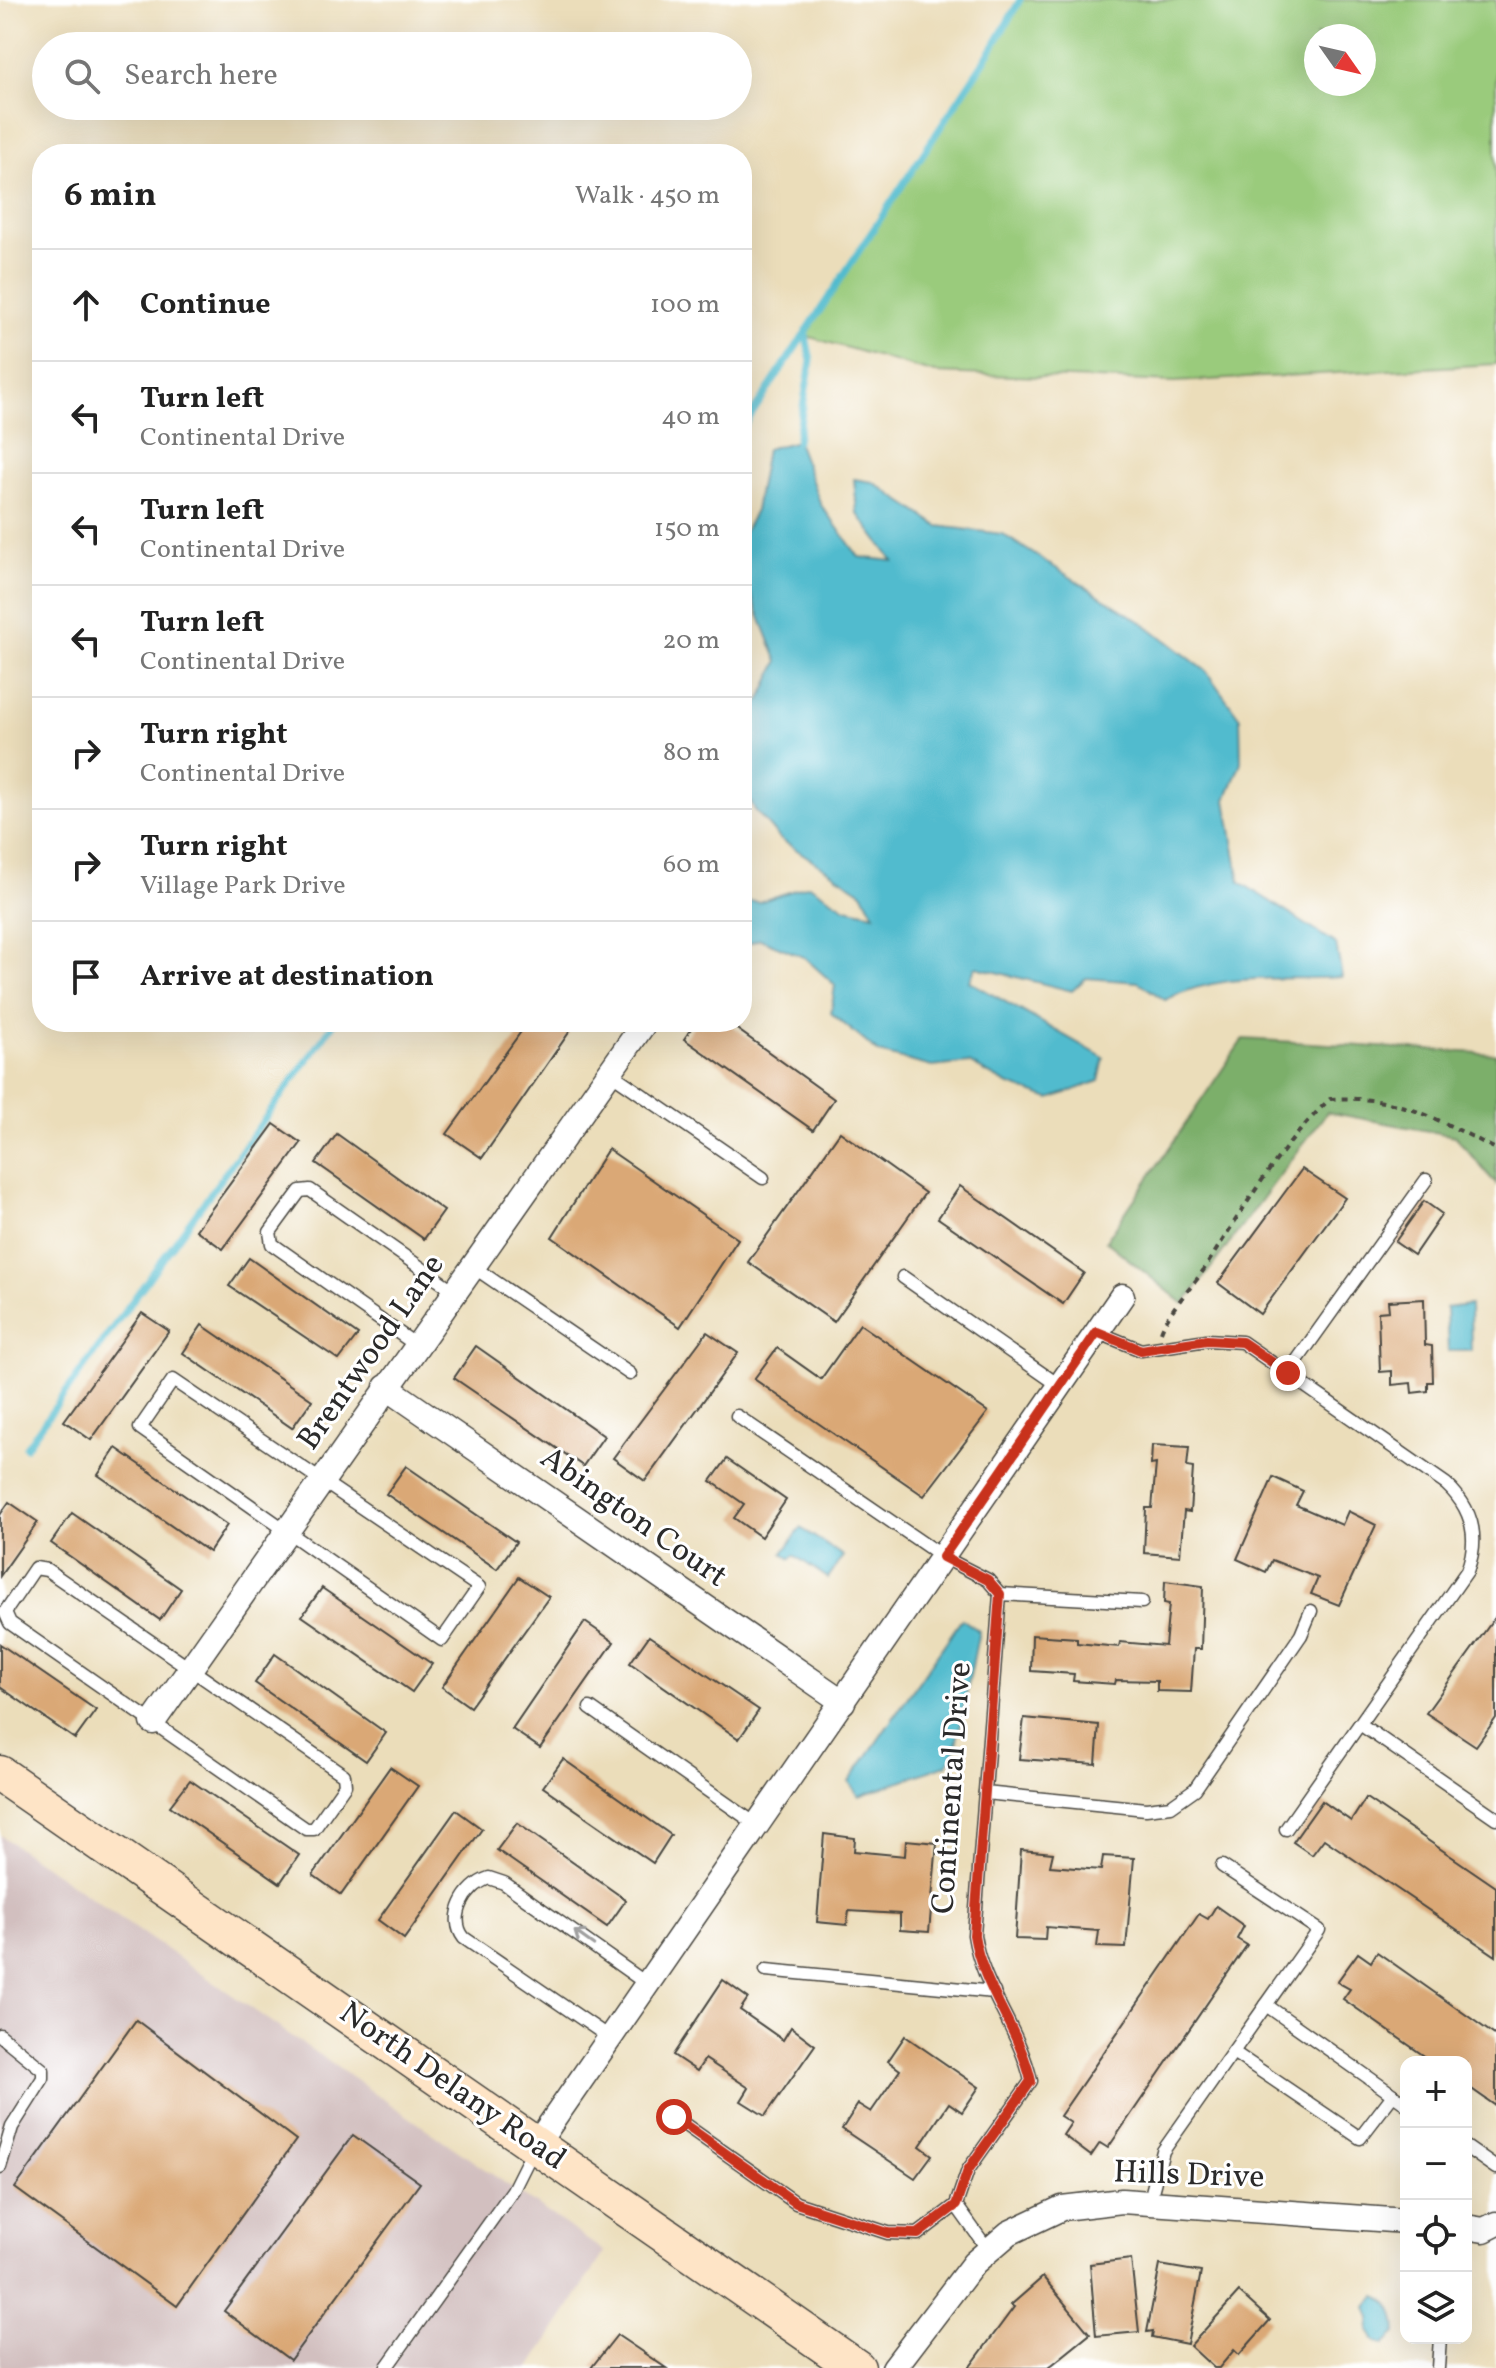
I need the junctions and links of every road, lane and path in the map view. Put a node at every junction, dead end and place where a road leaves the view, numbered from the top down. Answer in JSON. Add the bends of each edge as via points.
{"nodes":[{"id":1,"x":638,"y":1032,"type":"edge"},
{"id":2,"x":609,"y":1072,"type":"junction"},
{"id":3,"x":1496,"y":1149,"type":"edge"},
{"id":4,"x":763,"y":1178,"type":"dead end"},
{"id":5,"x":1426,"y":1180,"type":"dead end"},
{"id":6,"x":472,"y":1266,"type":"junction"},
{"id":7,"x":903,"y":1277,"type":"dead end"},
{"id":8,"x":454,"y":1291,"type":"junction"},
{"id":9,"x":1122,"y":1296,"type":"dead end"},
{"id":10,"x":1097,"y":1332,"type":"junction"},
{"id":11,"x":416,"y":1345,"type":"junction"},
{"id":12,"x":1157,"y":1347,"type":"junction"},
{"id":13,"x":1288,"y":1373,"type":"junction"},
{"id":14,"x":630,"y":1374,"type":"dead end"},
{"id":15,"x":1060,"y":1386,"type":"junction"},
{"id":16,"x":386,"y":1387,"type":"junction"},
{"id":17,"x":737,"y":1416,"type":"dead end"},
{"id":18,"x":322,"y":1478,"type":"junction"},
{"id":19,"x":286,"y":1530,"type":"junction"},
{"id":20,"x":943,"y":1557,"type":"junction"},
{"id":21,"x":1000,"y":1594,"type":"junction"},
{"id":22,"x":1142,"y":1602,"type":"dead end"},
{"id":23,"x":1311,"y":1611,"type":"dead end"},
{"id":24,"x":190,"y":1667,"type":"junction"},
{"id":25,"x":843,"y":1702,"type":"junction"},
{"id":26,"x":590,"y":1708,"type":"dead end"},
{"id":27,"x":153,"y":1722,"type":"junction"},
{"id":28,"x":1360,"y":1724,"type":"junction"},
{"id":29,"x":0,"y":1774,"type":"edge"},
{"id":30,"x":985,"y":1793,"type":"junction"},
{"id":31,"x":1496,"y":1818,"type":"edge"},
{"id":32,"x":757,"y":1825,"type":"junction"},
{"id":33,"x":1286,"y":1829,"type":"dead end"},
{"id":34,"x":1222,"y":1866,"type":"dead end"},
{"id":35,"x":766,"y":1970,"type":"dead end"},
{"id":36,"x":647,"y":1984,"type":"junction"},
{"id":37,"x":994,"y":1992,"type":"junction"},
{"id":38,"x":1266,"y":2005,"type":"junction"},
{"id":39,"x":0,"y":2035,"type":"edge"},
{"id":40,"x":610,"y":2038,"type":"junction"},
{"id":41,"x":1233,"y":2052,"type":"junction"},
{"id":42,"x":1393,"y":2095,"type":"junction"},
{"id":43,"x":1400,"y":2100,"type":"edge"},
{"id":44,"x":674,"y":2117,"type":"dead end"},
{"id":45,"x":536,"y":2145,"type":"junction"},
{"id":46,"x":1472,"y":2151,"type":"edge"},
{"id":47,"x":0,"y":2167,"type":"edge"},
{"id":48,"x":1496,"y":2168,"type":"edge"},
{"id":49,"x":1149,"y":2203,"type":"junction"},
{"id":50,"x":956,"y":2205,"type":"junction"},
{"id":51,"x":1400,"y":2221,"type":"edge"},
{"id":52,"x":989,"y":2251,"type":"junction"},
{"id":53,"x":1440,"y":2344,"type":"edge"},
{"id":54,"x":386,"y":2368,"type":"edge"},
{"id":55,"x":857,"y":2368,"type":"edge"},
{"id":56,"x":894,"y":2368,"type":"edge"},
{"id":57,"x":1438,"y":2368,"type":"edge"}],
"edges":[{"from":1,"to":2,"type":"street","name":"Brentwood Lane"},
{"from":2,"to":4,"type":"lane"},
{"from":2,"to":6,"type":"street","name":"Brentwood Lane"},
{"from":3,"to":12,"type":"path","via":[[1400,1103],[1330,1099],[1278,1158],[1169,1315]]},
{"from":5,"to":13,"type":"lane"},
{"from":6,"to":8,"type":"street","name":"Brentwood Lane"},
{"from":6,"to":14,"type":"lane"},
{"from":7,"to":15,"type":"lane"},
{"from":8,"to":11,"type":"street","name":"Brentwood Lane"},
{"from":8,"to":11,"type":"lane","via":[[310,1190],[300,1191],[270,1232],[272,1244]]},
{"from":9,"to":10,"type":"street"},
{"from":10,"to":12,"type":"lane","via":[[1141,1350]]},
{"from":10,"to":15,"type":"street"},
{"from":11,"to":16,"type":"street","name":"Brentwood Lane"},
{"from":12,"to":13,"type":"lane","via":[[1207,1340],[1242,1342]]},
{"from":13,"to":28,"type":"lane","via":[[1446,1484],[1462,1499],[1474,1534],[1467,1571]]},
{"from":15,"to":20,"type":"street"},
{"from":16,"to":18,"type":"street","name":"Brentwood Lane"},
{"from":16,"to":25,"type":"street","name":"Abington Court"},
{"from":17,"to":20,"type":"lane"},
{"from":18,"to":19,"type":"street","name":"Brentwood Lane"},
{"from":18,"to":19,"type":"lane","via":[[173,1380],[140,1428]]},
{"from":18,"to":19,"type":"lane","via":[[479,1587],[442,1640]]},
{"from":19,"to":24,"type":"street","name":"Brentwood Lane"},
{"from":20,"to":21,"type":"lane","via":[[988,1580]]},
{"from":20,"to":25,"type":"street"},
{"from":21,"to":22,"type":"lane"},
{"from":21,"to":30,"type":"lane","name":"Continental Drive"},
{"from":23,"to":30,"type":"lane","via":[[1301,1635],[1195,1789],[1171,1806],[1146,1809]]},
{"from":24,"to":27,"type":"street","name":"Brentwood Lane"},
{"from":24,"to":27,"type":"lane","via":[[47,1570],[35,1568],[5,1612],[10,1623]]},
{"from":24,"to":27,"type":"lane","via":[[344,1775],[345,1785],[314,1829],[306,1829]]},
{"from":25,"to":32,"type":"street"},
{"from":26,"to":32,"type":"lane"},
{"from":28,"to":31,"type":"lane"},
{"from":28,"to":33,"type":"lane"},
{"from":29,"to":45,"type":"street","name":"North Delany Road"},
{"from":30,"to":37,"type":"lane","name":"Continental Drive","via":[[974,1935],[978,1959]]},
{"from":32,"to":36,"type":"street"},
{"from":34,"to":38,"type":"lane","via":[[1319,1930]]},
{"from":35,"to":37,"type":"lane"},
{"from":36,"to":40,"type":"street"},
{"from":36,"to":40,"type":"lane","one_way":true,"via":[[504,1883],[489,1878],[473,1889],[455,1919],[464,1938]]},
{"from":37,"to":50,"type":"lane","name":"Continental Drive","via":[[1026,2058],[1031,2081],[968,2170]]},
{"from":38,"to":41,"type":"lane"},
{"from":38,"to":42,"type":"lane"},
{"from":39,"to":47,"type":"lane","via":[[43,2070],[12,2127]]},
{"from":40,"to":45,"type":"street"},
{"from":41,"to":42,"type":"lane","via":[[1360,2138]]},
{"from":41,"to":49,"type":"lane","via":[[1163,2151]]},
{"from":42,"to":43,"type":"lane"},
{"from":44,"to":50,"type":"lane","via":[[796,2203],[888,2233],[918,2234]]},
{"from":45,"to":54,"type":"lane","via":[[513,2190]]},
{"from":45,"to":55,"type":"street","name":"North Delany Road"},
{"from":46,"to":48,"type":"lane"},
{"from":49,"to":51,"type":"street","name":"Hills Drive"},
{"from":49,"to":52,"type":"street","name":"Hills Drive","via":[[1062,2208],[1009,2233]]},
{"from":50,"to":52,"type":"lane"},
{"from":52,"to":56,"type":"street","name":"Hills Drive","via":[[974,2263]]},
{"from":53,"to":57,"type":"lane"}]}
